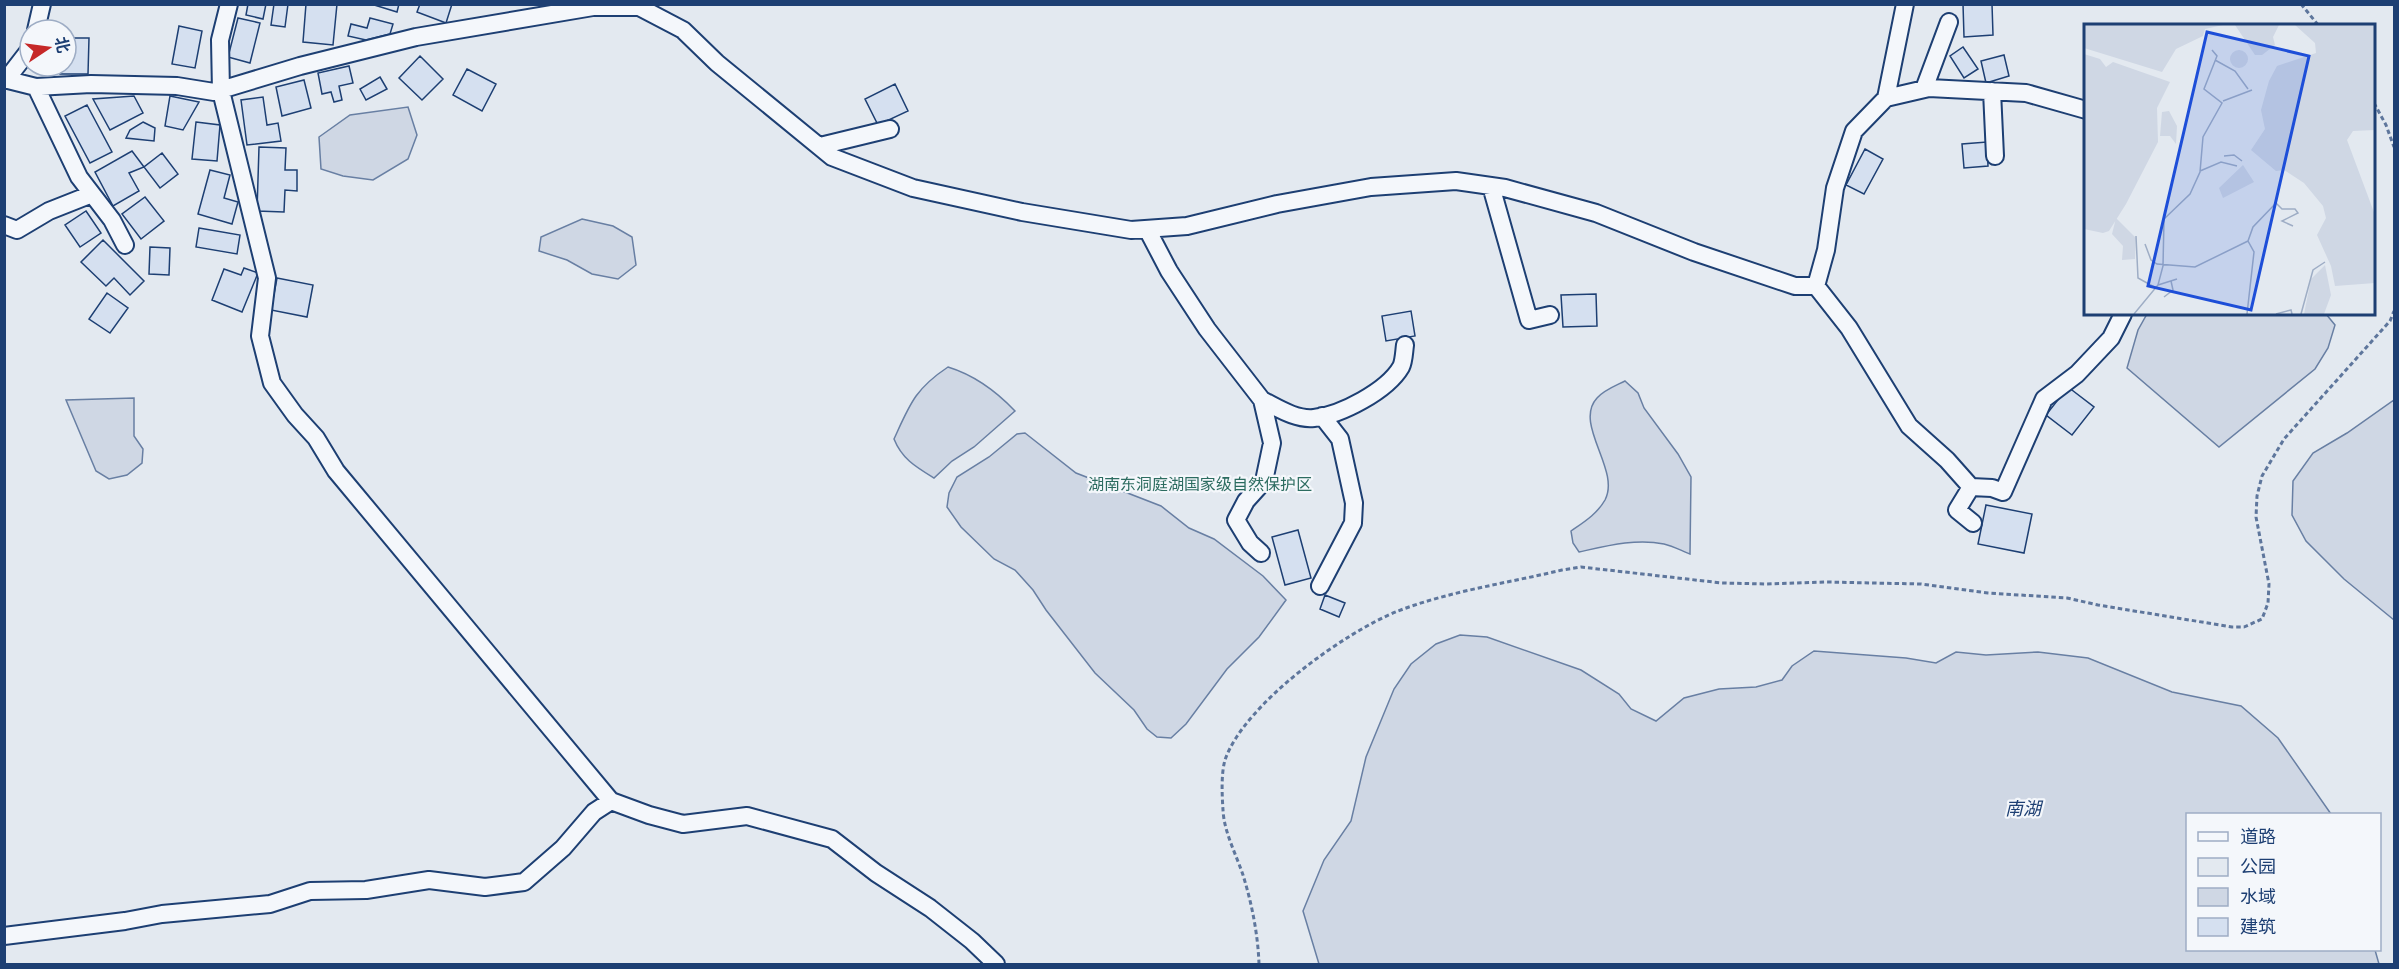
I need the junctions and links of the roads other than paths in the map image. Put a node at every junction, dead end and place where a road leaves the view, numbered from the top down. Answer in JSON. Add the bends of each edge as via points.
{"nodes":[{"id":1,"x":229,"y":4,"type":"edge"},
{"id":2,"x":1905,"y":4,"type":"edge"},
{"id":3,"x":1949,"y":22,"type":"dead end"},
{"id":4,"x":18,"y":64,"type":"edge"},
{"id":5,"x":5,"y":80,"type":"edge"},
{"id":6,"x":36,"y":87,"type":"junction"},
{"id":7,"x":1924,"y":89,"type":"junction"},
{"id":8,"x":221,"y":90,"type":"junction"},
{"id":9,"x":1992,"y":91,"type":"junction"},
{"id":10,"x":1886,"y":98,"type":"junction"},
{"id":11,"x":2084,"y":110,"type":"edge"},
{"id":12,"x":891,"y":129,"type":"dead end"},
{"id":13,"x":820,"y":146,"type":"junction"},
{"id":14,"x":1995,"y":156,"type":"dead end"},
{"id":15,"x":1491,"y":186,"type":"junction"},
{"id":16,"x":92,"y":194,"type":"junction"},
{"id":17,"x":4,"y":225,"type":"edge"},
{"id":18,"x":1147,"y":229,"type":"junction"},
{"id":19,"x":125,"y":245,"type":"dead end"},
{"id":20,"x":1816,"y":286,"type":"junction"},
{"id":21,"x":1550,"y":315,"type":"dead end"},
{"id":22,"x":2122,"y":315,"type":"edge"},
{"id":23,"x":1405,"y":345,"type":"dead end"},
{"id":24,"x":1263,"y":400,"type":"junction"},
{"id":25,"x":1322,"y":416,"type":"junction"},
{"id":26,"x":1971,"y":487,"type":"junction"},
{"id":27,"x":1973,"y":523,"type":"dead end"},
{"id":28,"x":1261,"y":554,"type":"dead end"},
{"id":29,"x":1320,"y":586,"type":"dead end"},
{"id":30,"x":611,"y":801,"type":"junction"},
{"id":31,"x":4,"y":936,"type":"edge"},
{"id":32,"x":996,"y":964,"type":"edge"}],
"edges":[{"from":1,"to":8,"type":"street","via":[[220,40]]},
{"from":2,"to":10,"type":"street"},
{"from":3,"to":7,"type":"street"},
{"from":4,"to":5,"type":"street"},
{"from":5,"to":6,"type":"street"},
{"from":6,"to":8,"type":"street","via":[[91,84]]},
{"from":6,"to":16,"type":"street","via":[[79,177]]},
{"from":7,"to":9,"type":"street"},
{"from":7,"to":10,"type":"street"},
{"from":8,"to":13,"type":"street","via":[[416,37],[593,7],[639,7],[683,30],[717,63]]},
{"from":8,"to":30,"type":"street","via":[[267,278],[260,336],[272,383],[316,438],[336,471]]},
{"from":9,"to":11,"type":"street","via":[[2026,93]]},
{"from":9,"to":14,"type":"street"},
{"from":10,"to":20,"type":"street","via":[[1854,131],[1835,188]]},
{"from":12,"to":13,"type":"street"},
{"from":13,"to":18,"type":"street","via":[[832,157],[913,188],[1022,212],[1131,230]]},
{"from":15,"to":18,"type":"street","via":[[1456,181],[1371,188],[1277,204],[1187,226]]},
{"from":15,"to":20,"type":"street","via":[[1596,213],[1795,286]]},
{"from":15,"to":21,"type":"street","via":[[1529,320]]},
{"from":16,"to":17,"type":"street","via":[[49,211],[17,230]]},
{"from":16,"to":19,"type":"street"},
{"from":18,"to":24,"type":"street","via":[[1169,272],[1207,329]]},
{"from":20,"to":26,"type":"street","via":[[1849,328],[1909,426]]},
{"from":22,"to":26,"type":"street","via":[[2111,338],[2077,374],[2044,399],[2003,492]]},
{"from":23,"to":25,"type":"street","via":[[1402,366],[1372,395],[1345,410]]},
{"from":24,"to":25,"type":"street","via":[[1293,415]]},
{"from":24,"to":28,"type":"street","via":[[1272,443],[1264,481],[1236,520]]},
{"from":25,"to":29,"type":"street","via":[[1340,439],[1354,503],[1353,523]]},
{"from":26,"to":27,"type":"street","via":[[1957,510]]},
{"from":30,"to":31,"type":"street","via":[[594,812],[563,848],[524,882],[485,887],[429,880],[366,890],[310,891],[270,904]]},
{"from":30,"to":32,"type":"street","via":[[683,824],[747,816],[832,839],[930,908]]}]}
